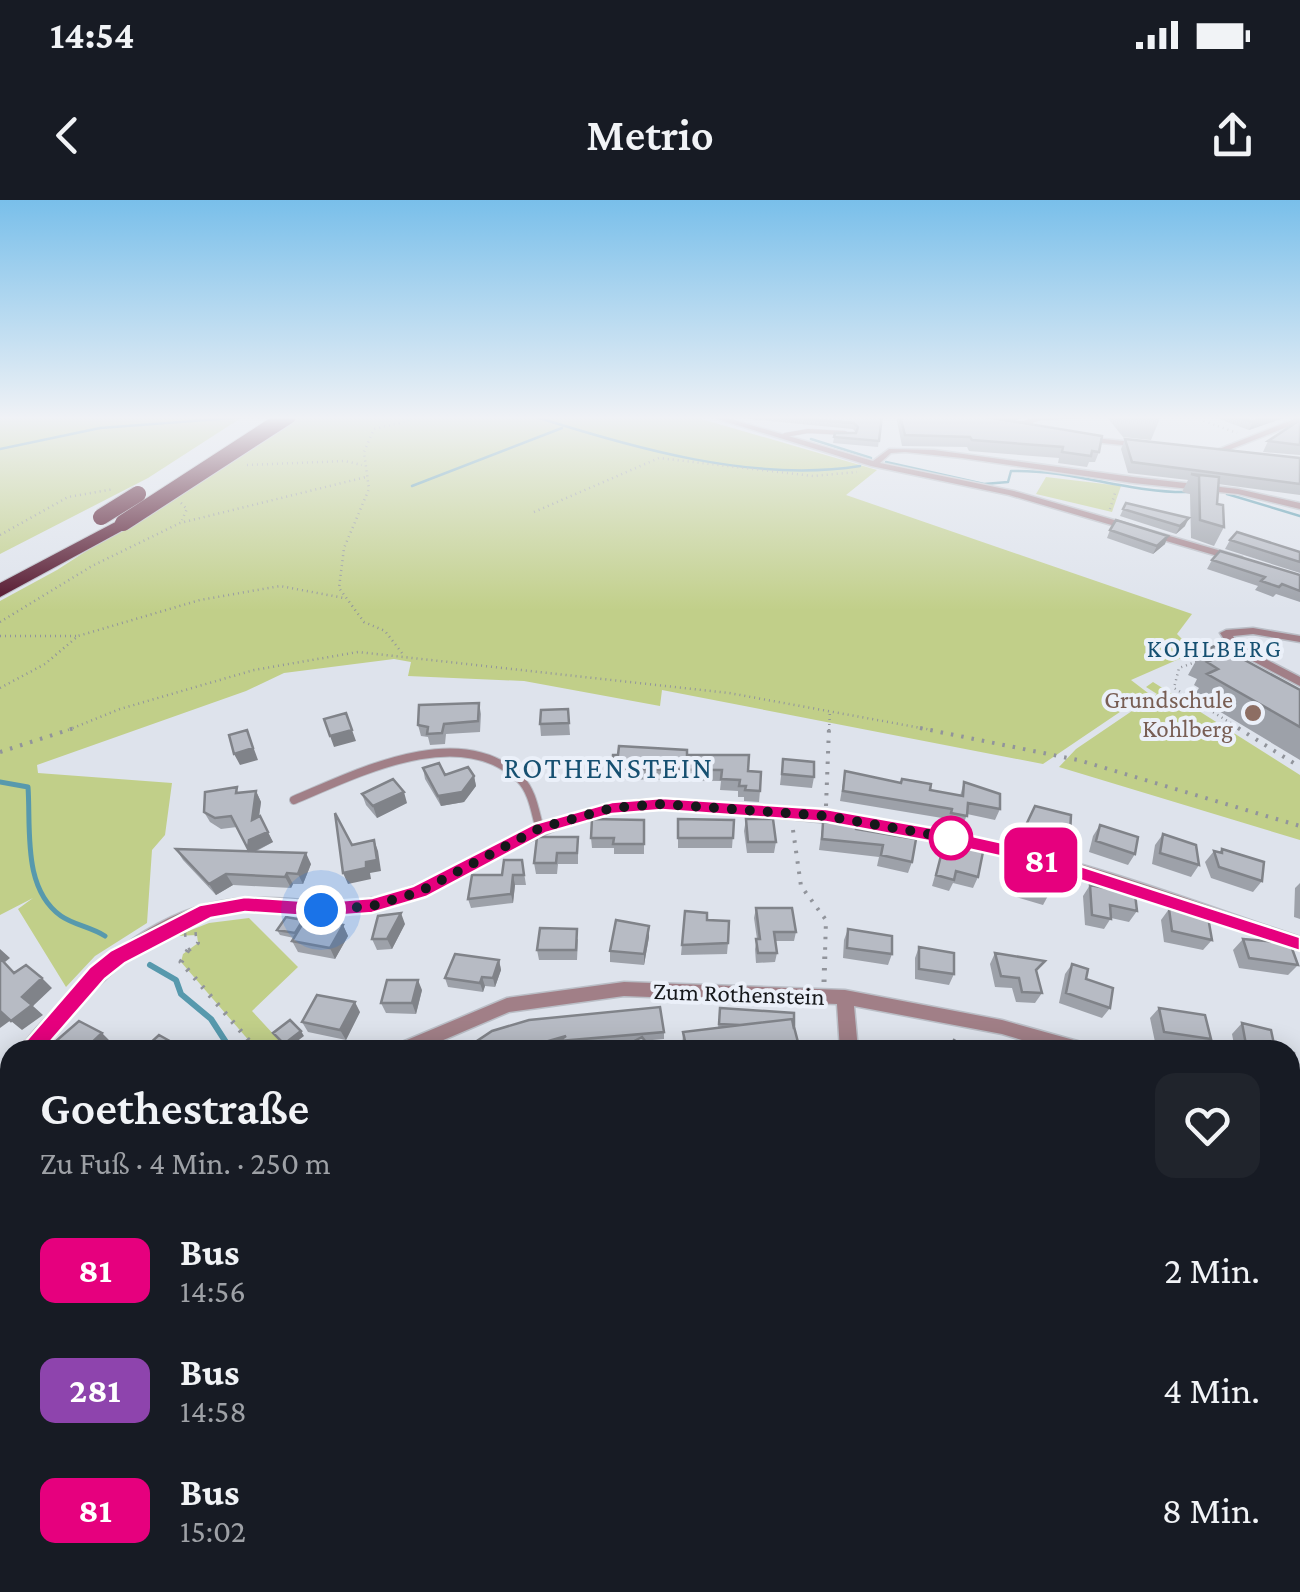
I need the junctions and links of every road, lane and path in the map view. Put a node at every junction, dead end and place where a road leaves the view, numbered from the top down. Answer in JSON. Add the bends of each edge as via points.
{"nodes":[{"id":1,"x":158,"y":481,"type":"edge"},
{"id":2,"x":189,"y":481,"type":"edge"},
{"id":3,"x":350,"y":481,"type":"edge"},
{"id":4,"x":367,"y":481,"type":"edge"},
{"id":5,"x":606,"y":481,"type":"edge"},
{"id":6,"x":954,"y":481,"type":"edge"},
{"id":7,"x":1141,"y":481,"type":"edge"},
{"id":8,"x":1123,"y":485,"type":"dead end"},
{"id":9,"x":118,"y":488,"type":"dead end"},
{"id":10,"x":1300,"y":506,"type":"edge"},
{"id":11,"x":534,"y":512,"type":"dead end"},
{"id":12,"x":1111,"y":517,"type":"dead end"},
{"id":13,"x":0,"y":536,"type":"edge"},
{"id":14,"x":1242,"y":560,"type":"edge"},
{"id":15,"x":0,"y":570,"type":"edge"},
{"id":16,"x":0,"y":591,"type":"edge"},
{"id":17,"x":249,"y":592,"type":"joint"},
{"id":18,"x":344,"y":598,"type":"junction"},
{"id":19,"x":0,"y":622,"type":"edge"},
{"id":20,"x":0,"y":636,"type":"edge"},
{"id":21,"x":78,"y":636,"type":"junction"},
{"id":22,"x":1298,"y":636,"type":"edge"},
{"id":23,"x":402,"y":653,"type":"junction"},
{"id":24,"x":1215,"y":668,"type":"edge"},
{"id":25,"x":1276,"y":669,"type":"junction"},
{"id":26,"x":1255,"y":670,"type":"edge"},
{"id":27,"x":1300,"y":682,"type":"edge"},
{"id":28,"x":0,"y":688,"type":"edge"},
{"id":29,"x":830,"y":710,"type":"junction"},
{"id":30,"x":0,"y":752,"type":"edge"},
{"id":31,"x":1300,"y":767,"type":"edge"},
{"id":32,"x":294,"y":800,"type":"dead end"},
{"id":33,"x":790,"y":813,"type":"junction"},
{"id":34,"x":826,"y":816,"type":"junction"},
{"id":35,"x":1300,"y":826,"type":"edge"},
{"id":36,"x":540,"y":828,"type":"junction"},
{"id":37,"x":170,"y":926,"type":"junction"},
{"id":38,"x":1300,"y":943,"type":"edge"},
{"id":39,"x":823,"y":996,"type":"junction"},
{"id":40,"x":844,"y":997,"type":"junction"},
{"id":41,"x":38,"y":1040,"type":"edge"},
{"id":42,"x":248,"y":1040,"type":"edge"},
{"id":43,"x":425,"y":1040,"type":"edge"},
{"id":44,"x":848,"y":1040,"type":"edge"},
{"id":45,"x":1045,"y":1040,"type":"edge"}],
"edges":[{"from":1,"to":15,"type":"highway","bridge":true},
{"from":2,"to":16,"type":"highway","bridge":true},
{"from":3,"to":19,"type":"path","via":[[180,522]]},
{"from":4,"to":18,"type":"path","via":[[339,569]]},
{"from":5,"to":11,"type":"path"},
{"from":6,"to":14,"type":"street"},
{"from":7,"to":10,"type":"street","via":[[1248,492]]},
{"from":8,"to":12,"type":"path"},
{"from":9,"to":13,"type":"path","via":[[68,497]]},
{"from":17,"to":18,"type":"path","via":[[280,586]]},
{"from":17,"to":21,"type":"path"},
{"from":18,"to":23,"type":"path"},
{"from":20,"to":21,"type":"path"},
{"from":21,"to":28,"type":"path"},
{"from":22,"to":25,"type":"street","via":[[1226,634],[1234,646]]},
{"from":23,"to":29,"type":"path"},
{"from":23,"to":30,"type":"path","via":[[246,670],[116,710],[42,744]]},
{"from":24,"to":31,"type":"path","via":[[1198,658],[1179,668],[1174,688]]},
{"from":25,"to":26,"type":"lane"},
{"from":25,"to":27,"type":"street"},
{"from":29,"to":34,"type":"path"},
{"from":29,"to":35,"type":"path","via":[[1078,760]]},
{"from":32,"to":36,"type":"lane","via":[[403,760],[453,754],[494,762],[520,779]]},
{"from":33,"to":34,"type":"street"},
{"from":33,"to":36,"type":"street","via":[[662,804],[612,808]]},
{"from":33,"to":39,"type":"path","via":[[801,886],[826,920]]},
{"from":34,"to":38,"type":"street","via":[[1022,854]]},
{"from":36,"to":37,"type":"street","via":[[419,892],[372,906],[245,904]]},
{"from":37,"to":41,"type":"street","via":[[98,973]]},
{"from":37,"to":42,"type":"path","via":[[176,936],[198,934],[181,962]]},
{"from":39,"to":40,"type":"street","name":"Zum Rothenstein"},
{"from":39,"to":43,"type":"street","name":"Zum Rothenstein","via":[[624,989],[507,1005]]},
{"from":40,"to":44,"type":"street"},
{"from":40,"to":45,"type":"street","name":"Zum Rothenstein"}]}
